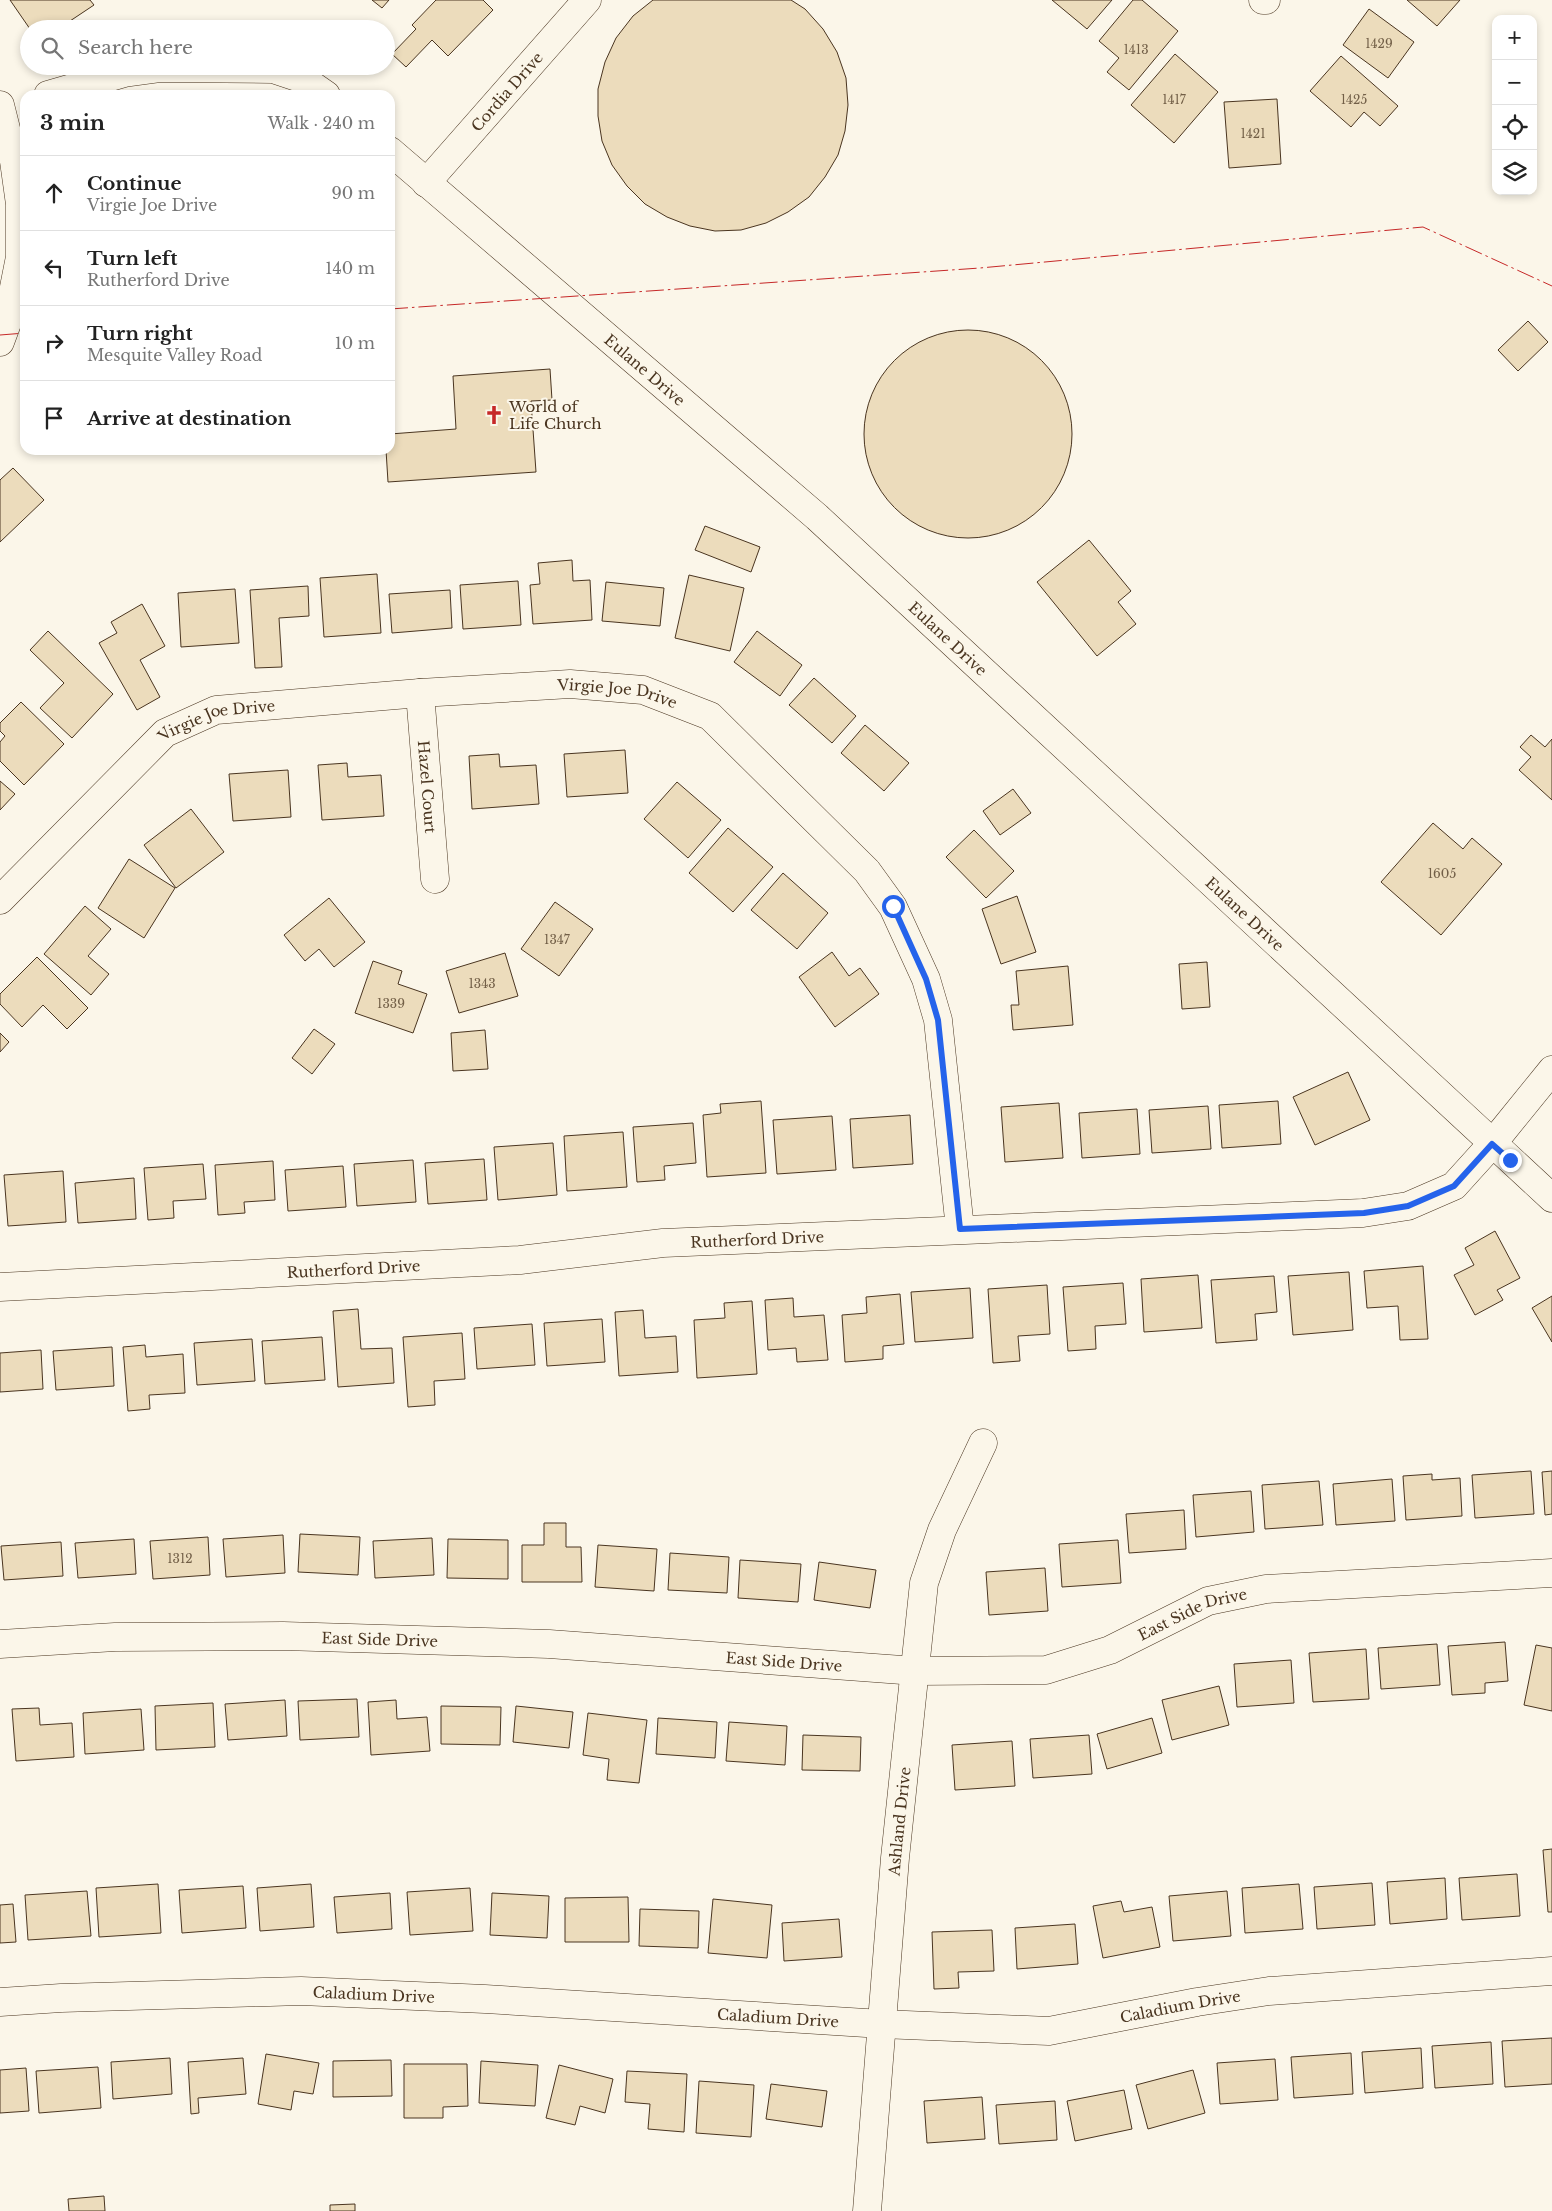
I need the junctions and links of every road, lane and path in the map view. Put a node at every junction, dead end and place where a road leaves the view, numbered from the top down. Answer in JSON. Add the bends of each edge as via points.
{"nodes":[{"id":1,"x":580,"y":2,"type":"edge"},
{"id":2,"x":117,"y":75,"type":"edge"},
{"id":3,"x":291,"y":75,"type":"edge"},
{"id":4,"x":65,"y":90,"type":"edge"},
{"id":5,"x":319,"y":90,"type":"edge"},
{"id":6,"x":9,"y":106,"type":"edge"},
{"id":7,"x":395,"y":155,"type":"edge"},
{"id":8,"x":426,"y":183,"type":"junction"},
{"id":9,"x":0,"y":342,"type":"edge"},
{"id":10,"x":420,"y":693,"type":"junction"},
{"id":11,"x":435,"y":879,"type":"dead end"},
{"id":12,"x":0,"y":900,"type":"edge"},
{"id":13,"x":1552,"y":1070,"type":"edge"},
{"id":14,"x":1492,"y":1144,"type":"junction"},
{"id":15,"x":1552,"y":1198,"type":"edge"},
{"id":16,"x":960,"y":1229,"type":"junction"},
{"id":17,"x":0,"y":1287,"type":"edge"},
{"id":18,"x":983,"y":1443,"type":"dead end"},
{"id":19,"x":1552,"y":1573,"type":"edge"},
{"id":20,"x":0,"y":1644,"type":"edge"},
{"id":21,"x":916,"y":1671,"type":"junction"},
{"id":22,"x":1552,"y":1971,"type":"edge"},
{"id":23,"x":0,"y":2002,"type":"edge"},
{"id":24,"x":882,"y":2024,"type":"junction"},
{"id":25,"x":867,"y":2211,"type":"edge"}],
"edges":[{"from":1,"to":8,"type":"street","name":"Cordia Drive"},
{"from":2,"to":4,"type":"street"},
{"from":3,"to":5,"type":"street"},
{"from":6,"to":9,"type":"street","via":[[20,204],[20,257]]},
{"from":7,"to":8,"type":"street","name":"Eulane Drive"},
{"from":8,"to":14,"type":"street","name":"Eulane Drive","via":[[817,517]]},
{"from":10,"to":11,"type":"street","name":"Hazel Court"},
{"from":10,"to":12,"type":"street","name":"Virgie Joe Drive","via":[[216,710],[165,733]]},
{"from":10,"to":16,"type":"street","name":"Virgie Joe Drive","via":[[570,684],[643,690],[710,716],[867,871],[893,906],[926,979],[938,1020]]},
{"from":13,"to":14,"type":"street","name":"Rutherford Drive"},
{"from":14,"to":15,"type":"street","name":"Eulane Drive"},
{"from":14,"to":16,"type":"street","name":"Rutherford Drive","via":[[1454,1186],[1408,1206],[1364,1213]]},
{"from":16,"to":17,"type":"street","name":"Rutherford Drive","via":[[663,1243],[520,1260]]},
{"from":18,"to":21,"type":"street","name":"Ashland Drive","via":[[942,1530],[924,1583]]},
{"from":19,"to":21,"type":"street","name":"East Side Drive","via":[[1266,1588],[1208,1601],[1110,1650],[1046,1670]]},
{"from":20,"to":21,"type":"street","name":"East Side Drive","via":[[115,1637],[283,1636],[549,1644]]},
{"from":21,"to":24,"type":"street","name":"Ashland Drive","via":[[895,1858]]},
{"from":22,"to":24,"type":"street","name":"Caladium Drive","via":[[1269,1991],[1049,2031]]},
{"from":23,"to":24,"type":"street","name":"Caladium Drive","via":[[301,1991]]},
{"from":24,"to":25,"type":"street","name":"Ashland Drive"}]}
